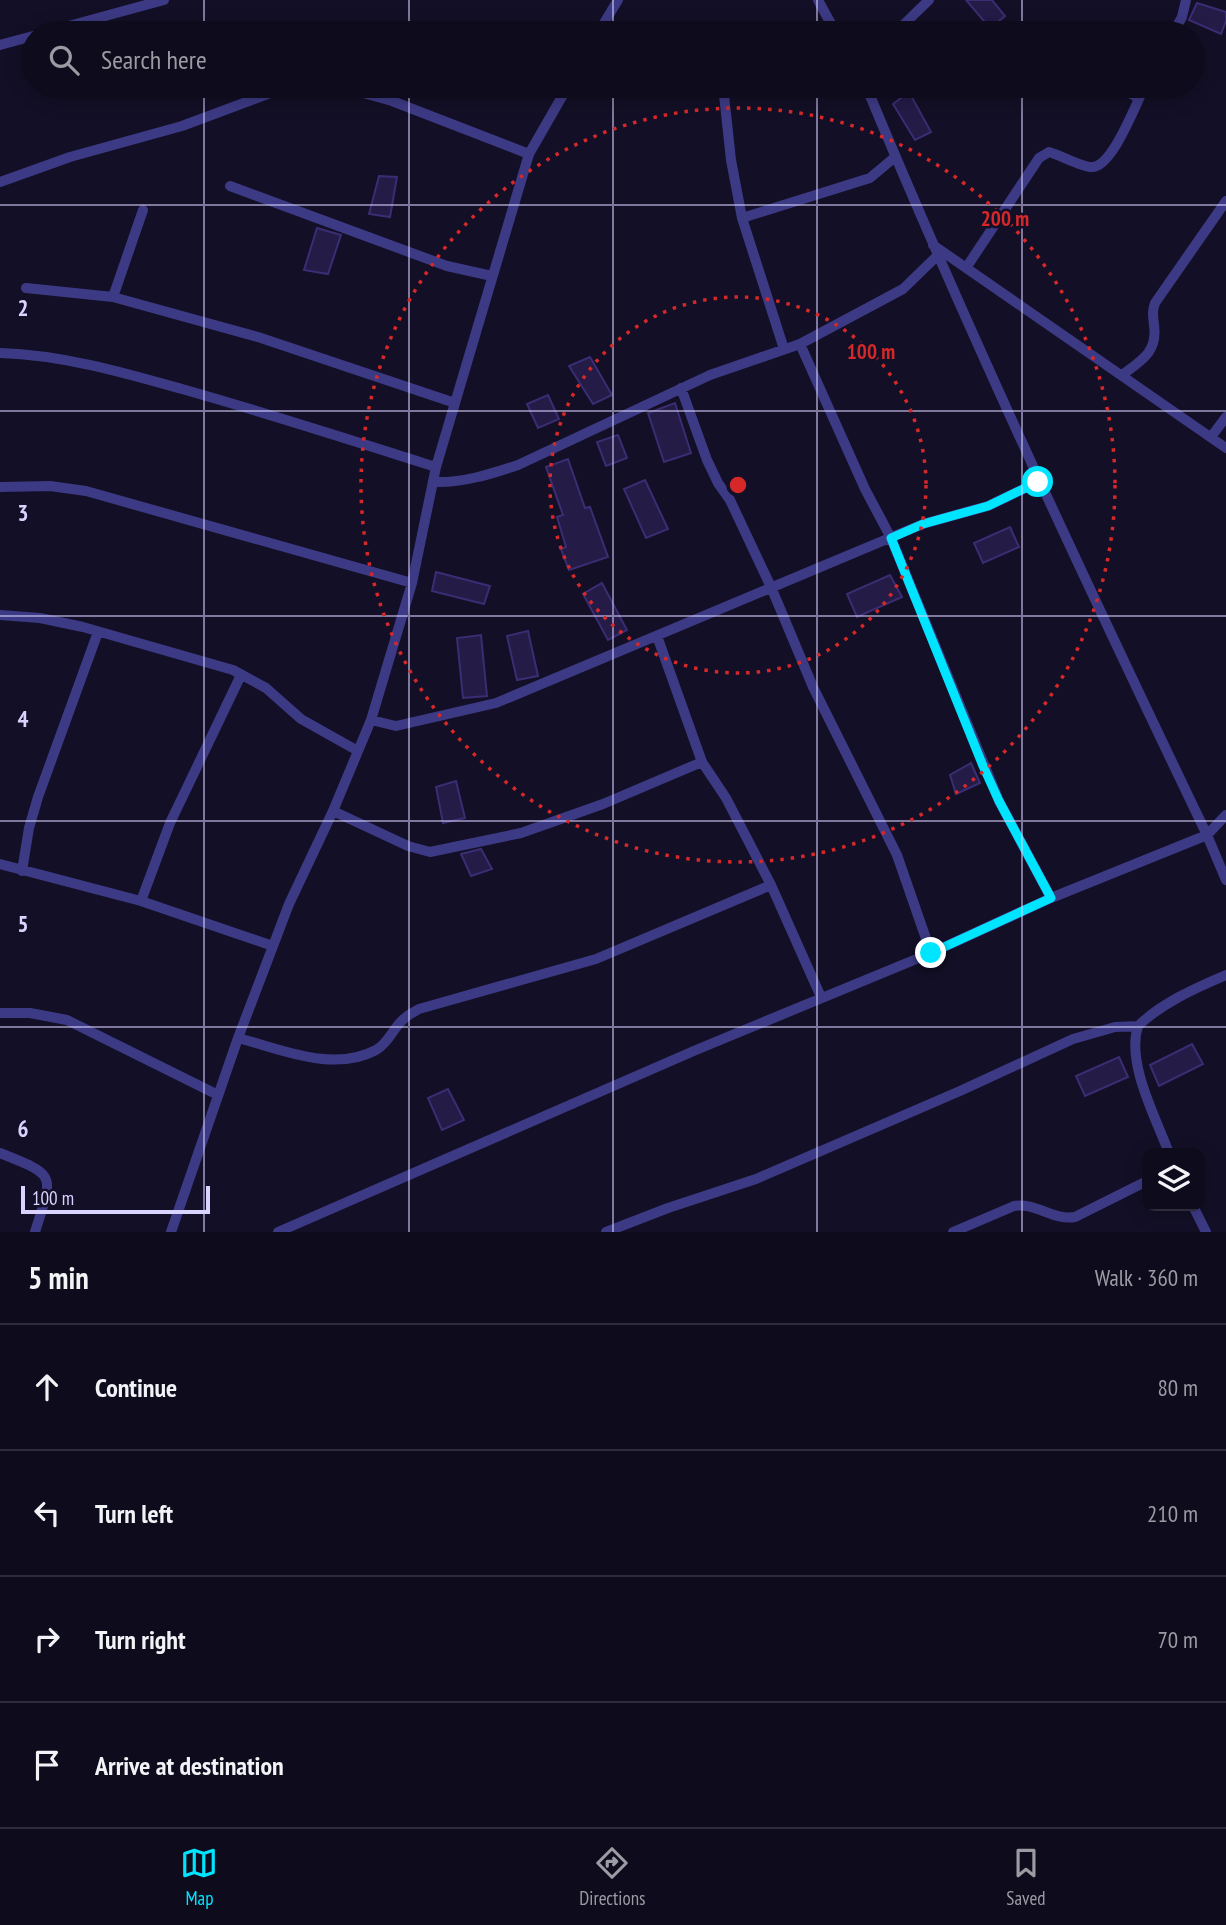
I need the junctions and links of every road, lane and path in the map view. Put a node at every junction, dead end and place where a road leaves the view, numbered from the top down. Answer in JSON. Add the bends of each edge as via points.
{"nodes":[{"id":1,"x":164,"y":0,"type":"edge"},
{"id":2,"x":618,"y":0,"type":"edge"},
{"id":3,"x":818,"y":0,"type":"edge"},
{"id":4,"x":929,"y":0,"type":"edge"},
{"id":5,"x":1186,"y":0,"type":"edge"},
{"id":6,"x":87,"y":21,"type":"edge"},
{"id":7,"x":605,"y":21,"type":"edge"},
{"id":8,"x":829,"y":21,"type":"edge"},
{"id":9,"x":907,"y":21,"type":"edge"},
{"id":10,"x":1180,"y":21,"type":"edge"},
{"id":11,"x":21,"y":39,"type":"edge"},
{"id":12,"x":0,"y":45,"type":"edge"},
{"id":13,"x":257,"y":98,"type":"edge"},
{"id":14,"x":381,"y":98,"type":"edge"},
{"id":15,"x":561,"y":98,"type":"edge"},
{"id":16,"x":724,"y":98,"type":"edge"},
{"id":17,"x":871,"y":98,"type":"edge"},
{"id":18,"x":1139,"y":98,"type":"edge"},
{"id":19,"x":529,"y":154,"type":"junction"},
{"id":20,"x":895,"y":157,"type":"junction"},
{"id":21,"x":0,"y":182,"type":"edge"},
{"id":22,"x":230,"y":186,"type":"dead end"},
{"id":23,"x":1224,"y":208,"type":"edge"},
{"id":24,"x":143,"y":210,"type":"dead end"},
{"id":25,"x":742,"y":218,"type":"junction"},
{"id":26,"x":931,"y":243,"type":"junction"},
{"id":27,"x":937,"y":256,"type":"junction"},
{"id":28,"x":966,"y":268,"type":"junction"},
{"id":29,"x":492,"y":276,"type":"junction"},
{"id":30,"x":26,"y":288,"type":"dead end"},
{"id":31,"x":113,"y":297,"type":"junction"},
{"id":32,"x":800,"y":344,"type":"junction"},
{"id":33,"x":785,"y":349,"type":"junction"},
{"id":34,"x":0,"y":353,"type":"edge"},
{"id":35,"x":1122,"y":376,"type":"junction"},
{"id":36,"x":681,"y":388,"type":"junction"},
{"id":37,"x":455,"y":403,"type":"junction"},
{"id":38,"x":1226,"y":417,"type":"edge"},
{"id":39,"x":1211,"y":438,"type":"junction"},
{"id":40,"x":1226,"y":448,"type":"edge"},
{"id":41,"x":436,"y":467,"type":"junction"},
{"id":42,"x":434,"y":482,"type":"junction"},
{"id":43,"x":1038,"y":482,"type":"junction"},
{"id":44,"x":0,"y":487,"type":"edge"},
{"id":45,"x":891,"y":538,"type":"junction"},
{"id":46,"x":412,"y":583,"type":"junction"},
{"id":47,"x":771,"y":587,"type":"junction"},
{"id":48,"x":0,"y":615,"type":"edge"},
{"id":49,"x":98,"y":632,"type":"junction"},
{"id":50,"x":657,"y":636,"type":"junction"},
{"id":51,"x":241,"y":675,"type":"junction"},
{"id":52,"x":371,"y":720,"type":"junction"},
{"id":53,"x":358,"y":751,"type":"junction"},
{"id":54,"x":702,"y":762,"type":"junction"},
{"id":55,"x":333,"y":811,"type":"junction"},
{"id":56,"x":1226,"y":815,"type":"edge"},
{"id":57,"x":1207,"y":835,"type":"junction"},
{"id":58,"x":0,"y":864,"type":"edge"},
{"id":59,"x":22,"y":871,"type":"junction"},
{"id":60,"x":1226,"y":880,"type":"edge"},
{"id":61,"x":771,"y":885,"type":"junction"},
{"id":62,"x":1051,"y":898,"type":"junction"},
{"id":63,"x":141,"y":901,"type":"junction"},
{"id":64,"x":273,"y":946,"type":"junction"},
{"id":65,"x":931,"y":953,"type":"junction"},
{"id":66,"x":1226,"y":975,"type":"edge"},
{"id":67,"x":821,"y":997,"type":"junction"},
{"id":68,"x":0,"y":1013,"type":"edge"},
{"id":69,"x":1138,"y":1026,"type":"junction"},
{"id":70,"x":238,"y":1038,"type":"junction"},
{"id":71,"x":218,"y":1095,"type":"junction"},
{"id":72,"x":1167,"y":1148,"type":"edge"},
{"id":73,"x":0,"y":1153,"type":"edge"},
{"id":74,"x":1142,"y":1184,"type":"edge"},
{"id":75,"x":1196,"y":1211,"type":"edge"},
{"id":76,"x":35,"y":1232,"type":"edge"},
{"id":77,"x":171,"y":1232,"type":"edge"},
{"id":78,"x":278,"y":1232,"type":"edge"},
{"id":79,"x":606,"y":1232,"type":"edge"},
{"id":80,"x":953,"y":1232,"type":"edge"},
{"id":81,"x":1206,"y":1232,"type":"edge"}],
"edges":[{"from":1,"to":6,"type":"street"},
{"from":2,"to":7,"type":"street"},
{"from":3,"to":8,"type":"street"},
{"from":4,"to":9,"type":"street"},
{"from":5,"to":10,"type":"street"},
{"from":11,"to":12,"type":"street"},
{"from":13,"to":21,"type":"street"},
{"from":14,"to":19,"type":"street"},
{"from":15,"to":19,"type":"street"},
{"from":16,"to":25,"type":"street"},
{"from":17,"to":20,"type":"street"},
{"from":18,"to":28,"type":"street","via":[[1112,154],[1101,164],[1092,168],[1049,152],[1039,158]]},
{"from":19,"to":29,"type":"street"},
{"from":20,"to":25,"type":"street","via":[[870,178]]},
{"from":20,"to":26,"type":"street"},
{"from":22,"to":29,"type":"street","via":[[447,266]]},
{"from":23,"to":35,"type":"street","via":[[1155,303],[1155,338],[1149,355]]},
{"from":24,"to":31,"type":"street"},
{"from":25,"to":33,"type":"street"},
{"from":26,"to":27,"type":"street"},
{"from":26,"to":28,"type":"street"},
{"from":27,"to":32,"type":"street","via":[[903,289]]},
{"from":27,"to":43,"type":"street"},
{"from":28,"to":35,"type":"street"},
{"from":29,"to":37,"type":"street"},
{"from":30,"to":31,"type":"street"},
{"from":31,"to":37,"type":"street","via":[[258,337]]},
{"from":32,"to":33,"type":"street"},
{"from":32,"to":45,"type":"street","via":[[864,489]]},
{"from":33,"to":36,"type":"street"},
{"from":34,"to":41,"type":"street","via":[[97,365]]},
{"from":35,"to":39,"type":"street"},
{"from":36,"to":42,"type":"street","via":[[518,465],[451,483]]},
{"from":36,"to":47,"type":"street","via":[[707,460]]},
{"from":37,"to":41,"type":"street"},
{"from":38,"to":39,"type":"street"},
{"from":39,"to":40,"type":"street"},
{"from":41,"to":42,"type":"street"},
{"from":42,"to":46,"type":"street"},
{"from":43,"to":45,"type":"street","via":[[988,506]]},
{"from":43,"to":57,"type":"street"},
{"from":44,"to":46,"type":"street","via":[[86,491]]},
{"from":45,"to":47,"type":"street"},
{"from":45,"to":62,"type":"street","via":[[983,766]]},
{"from":46,"to":52,"type":"street"},
{"from":47,"to":50,"type":"street"},
{"from":47,"to":65,"type":"street","via":[[813,687],[897,855]]},
{"from":48,"to":49,"type":"street","via":[[40,618]]},
{"from":49,"to":51,"type":"street"},
{"from":49,"to":59,"type":"street","via":[[38,796]]},
{"from":50,"to":52,"type":"street","via":[[496,703],[396,726]]},
{"from":50,"to":54,"type":"street"},
{"from":51,"to":53,"type":"street","via":[[266,688],[301,719]]},
{"from":51,"to":63,"type":"street","via":[[170,822]]},
{"from":52,"to":53,"type":"street"},
{"from":53,"to":55,"type":"street"},
{"from":54,"to":55,"type":"street","via":[[521,832],[430,852]]},
{"from":54,"to":61,"type":"street"},
{"from":55,"to":64,"type":"street"},
{"from":56,"to":57,"type":"street"},
{"from":57,"to":60,"type":"street"},
{"from":57,"to":62,"type":"street"},
{"from":58,"to":59,"type":"street"},
{"from":59,"to":63,"type":"street"},
{"from":61,"to":67,"type":"street"},
{"from":61,"to":70,"type":"street","via":[[596,959],[419,1009],[403,1018],[386,1042],[355,1057],[317,1058]]},
{"from":62,"to":65,"type":"street"},
{"from":63,"to":64,"type":"street"},
{"from":64,"to":70,"type":"street"},
{"from":65,"to":67,"type":"street"},
{"from":66,"to":69,"type":"street","via":[[1164,1006]]},
{"from":67,"to":78,"type":"street"},
{"from":68,"to":71,"type":"street","via":[[66,1020]]},
{"from":69,"to":72,"type":"street","via":[[1139,1074]]},
{"from":69,"to":79,"type":"street","via":[[1115,1027],[1073,1039],[756,1180]]},
{"from":70,"to":71,"type":"street"},
{"from":71,"to":77,"type":"street"},
{"from":73,"to":76,"type":"street","via":[[45,1176],[47,1194]]},
{"from":74,"to":80,"type":"street","via":[[1075,1217],[1065,1219],[1024,1204]]},
{"from":75,"to":81,"type":"street"}]}
